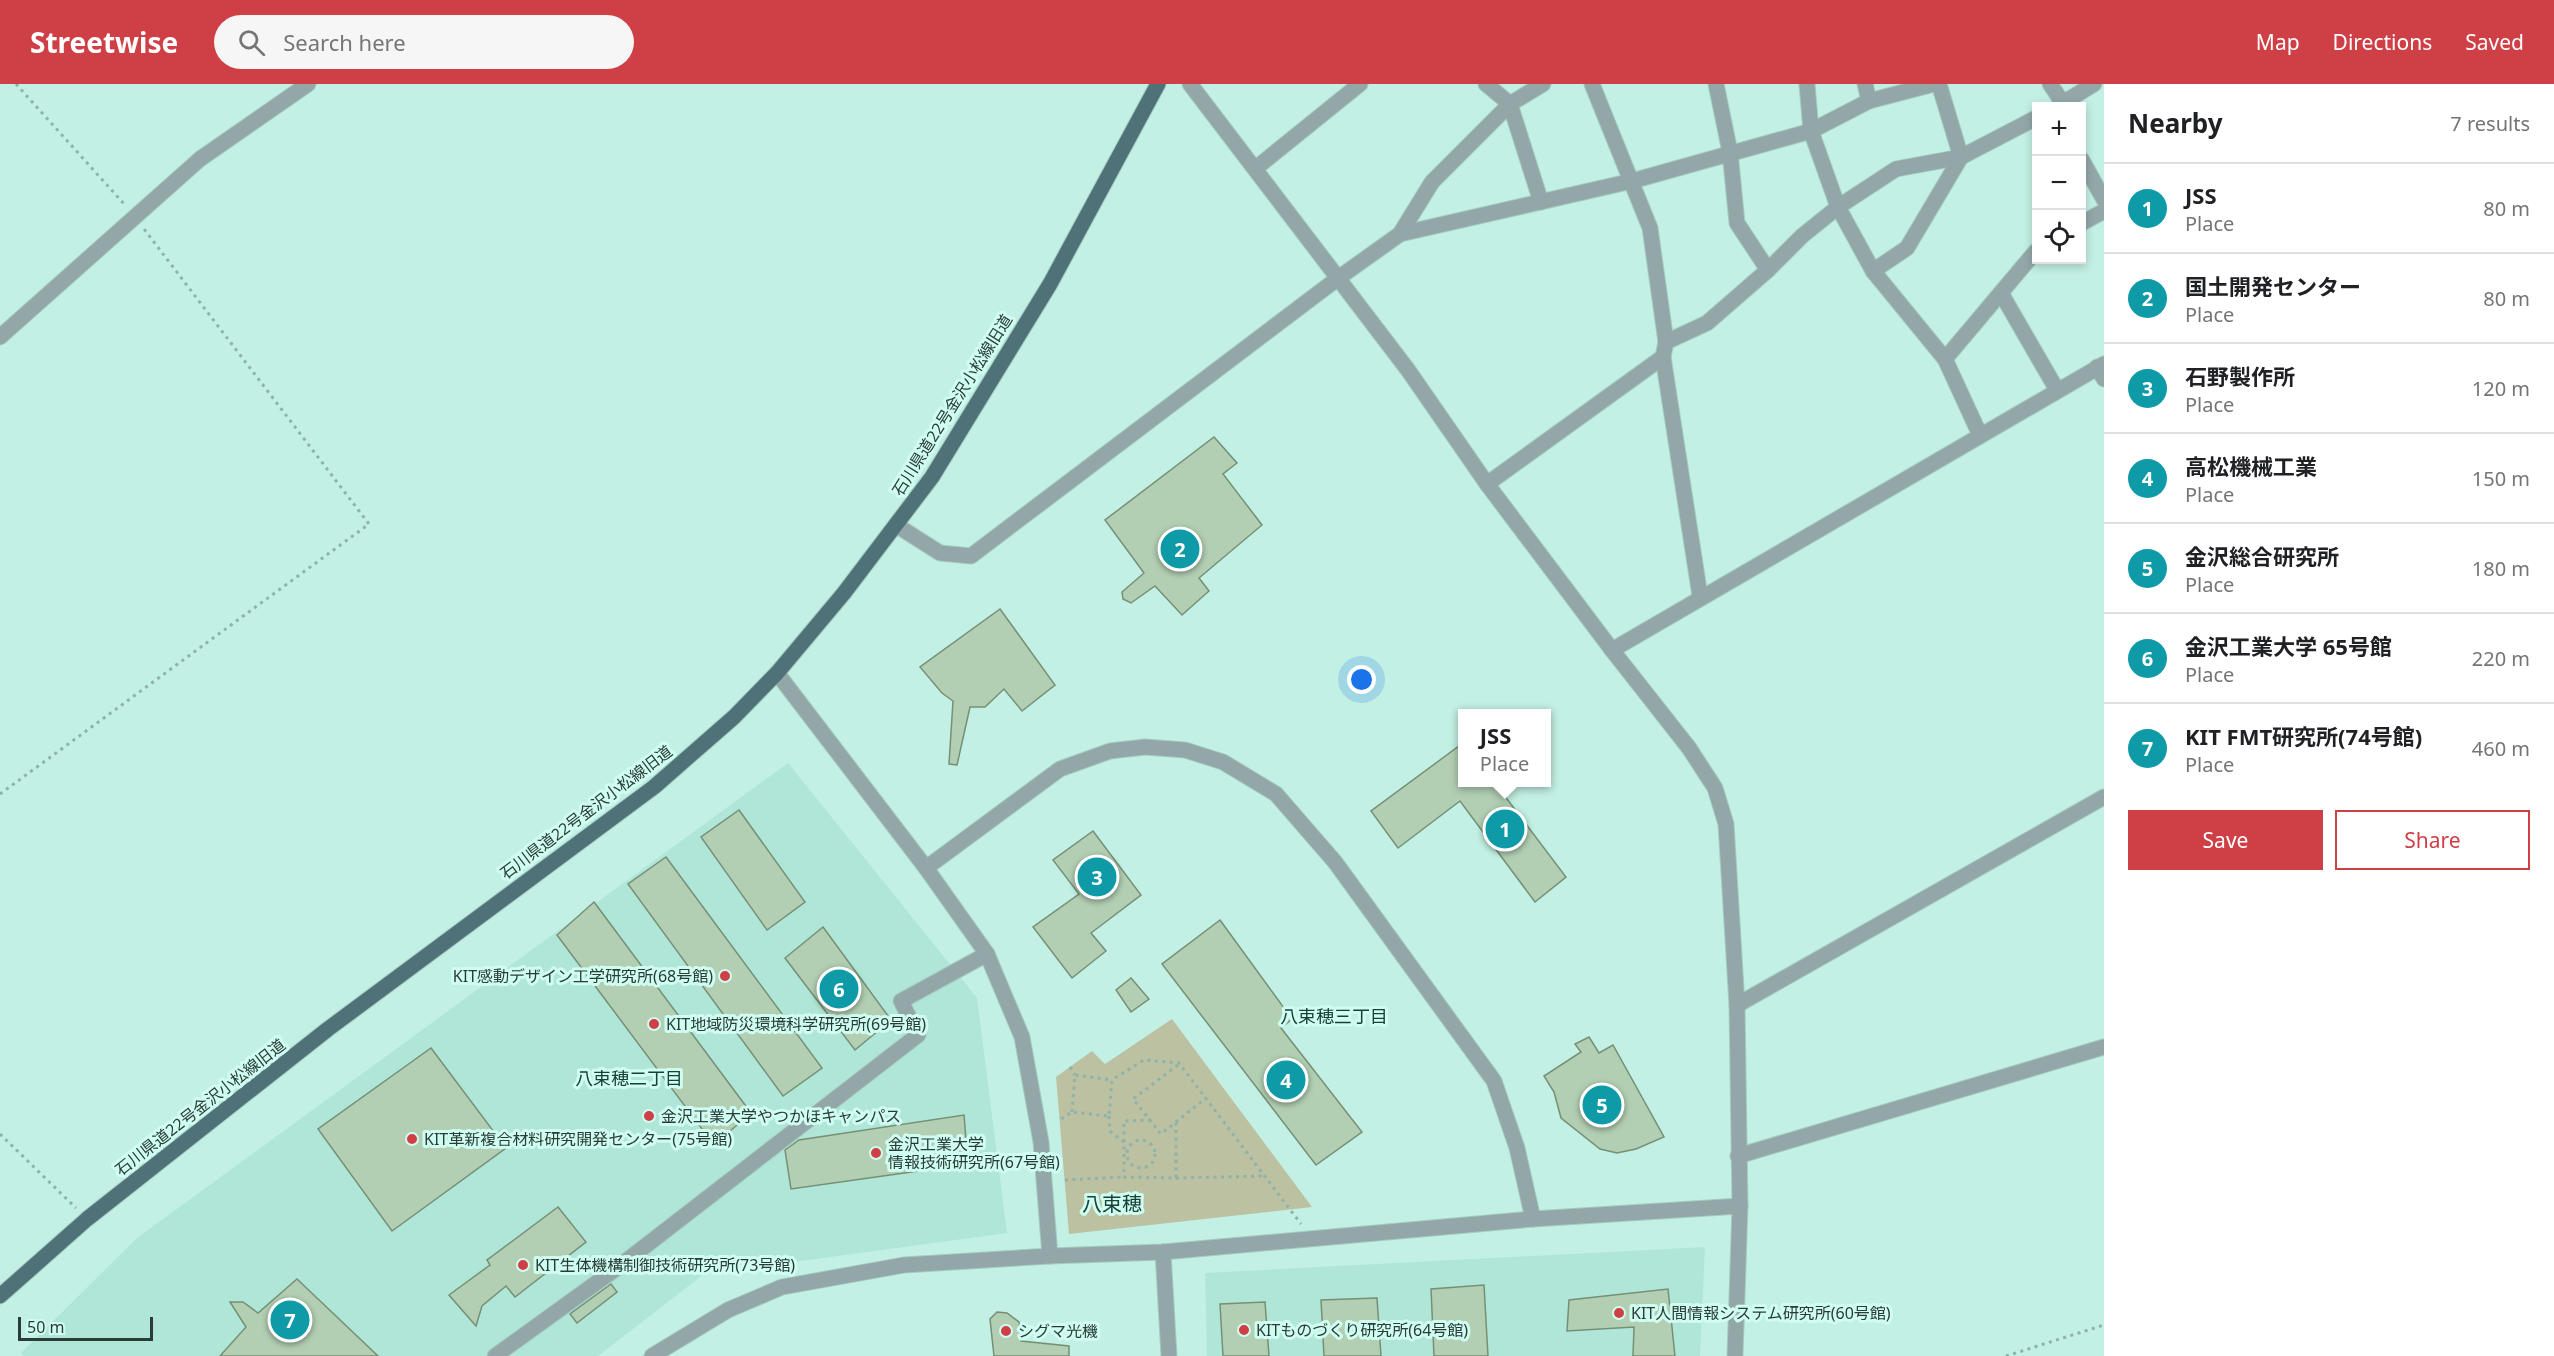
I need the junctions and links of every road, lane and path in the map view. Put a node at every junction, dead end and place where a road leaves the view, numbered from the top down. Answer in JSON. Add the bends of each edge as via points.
{"nodes":[{"id":1,"x":16,"y":84,"type":"edge"},
{"id":2,"x":308,"y":84,"type":"edge"},
{"id":3,"x":1158,"y":84,"type":"edge"},
{"id":4,"x":1190,"y":84,"type":"edge"},
{"id":5,"x":1360,"y":84,"type":"edge"},
{"id":6,"x":1486,"y":84,"type":"edge"},
{"id":7,"x":1543,"y":84,"type":"edge"},
{"id":8,"x":1592,"y":84,"type":"edge"},
{"id":9,"x":1716,"y":84,"type":"edge"},
{"id":10,"x":1808,"y":84,"type":"edge"},
{"id":11,"x":1865,"y":84,"type":"edge"},
{"id":12,"x":1936,"y":84,"type":"edge"},
{"id":13,"x":2050,"y":84,"type":"edge"},
{"id":14,"x":2094,"y":84,"type":"edge"},
{"id":15,"x":1869,"y":101,"type":"junction"},
{"id":16,"x":2059,"y":102,"type":"edge"},
{"id":17,"x":2066,"y":102,"type":"edge"},
{"id":18,"x":1510,"y":105,"type":"junction"},
{"id":19,"x":2032,"y":121,"type":"edge"},
{"id":20,"x":1811,"y":131,"type":"junction"},
{"id":21,"x":1730,"y":152,"type":"junction"},
{"id":22,"x":1961,"y":157,"type":"junction"},
{"id":23,"x":2086,"y":167,"type":"edge"},
{"id":24,"x":1256,"y":168,"type":"junction"},
{"id":25,"x":1632,"y":181,"type":"junction"},
{"id":26,"x":2104,"y":200,"type":"edge"},
{"id":27,"x":1541,"y":202,"type":"junction"},
{"id":28,"x":1838,"y":207,"type":"junction"},
{"id":29,"x":2104,"y":211,"type":"edge"},
{"id":30,"x":135,"y":217,"type":"junction"},
{"id":31,"x":2086,"y":221,"type":"edge"},
{"id":32,"x":1400,"y":234,"type":"junction"},
{"id":33,"x":2032,"y":257,"type":"edge"},
{"id":34,"x":1768,"y":270,"type":"junction"},
{"id":35,"x":1873,"y":271,"type":"junction"},
{"id":36,"x":1337,"y":279,"type":"junction"},
{"id":37,"x":2001,"y":293,"type":"junction"},
{"id":38,"x":0,"y":337,"type":"edge"},
{"id":39,"x":1664,"y":349,"type":"junction"},
{"id":40,"x":1945,"y":359,"type":"junction"},
{"id":41,"x":2102,"y":370,"type":"edge"},
{"id":42,"x":2057,"y":390,"type":"junction"},
{"id":43,"x":1980,"y":435,"type":"junction"},
{"id":44,"x":1487,"y":484,"type":"junction"},
{"id":45,"x":896,"y":525,"type":"junction"},
{"id":46,"x":1700,"y":596,"type":"junction"},
{"id":47,"x":1612,"y":650,"type":"junction"},
{"id":48,"x":777,"y":674,"type":"junction"},
{"id":49,"x":0,"y":794,"type":"edge"},
{"id":50,"x":2104,"y":797,"type":"edge"},
{"id":51,"x":926,"y":868,"type":"junction"},
{"id":52,"x":987,"y":954,"type":"junction"},
{"id":53,"x":1737,"y":1005,"type":"junction"},
{"id":54,"x":2104,"y":1047,"type":"edge"},
{"id":55,"x":1179,"y":1064,"type":"junction"},
{"id":56,"x":1070,"y":1067,"type":"dead end"},
{"id":57,"x":1075,"y":1075,"type":"junction"},
{"id":58,"x":1112,"y":1080,"type":"junction"},
{"id":59,"x":1206,"y":1098,"type":"junction"},
{"id":60,"x":1072,"y":1112,"type":"junction"},
{"id":61,"x":1109,"y":1116,"type":"junction"},
{"id":62,"x":1061,"y":1119,"type":"dead end"},
{"id":63,"x":1151,"y":1120,"type":"junction"},
{"id":64,"x":1176,"y":1123,"type":"junction"},
{"id":65,"x":0,"y":1134,"type":"edge"},
{"id":66,"x":1124,"y":1143,"type":"junction"},
{"id":67,"x":1738,"y":1156,"type":"junction"},
{"id":68,"x":1129,"y":1161,"type":"joint"},
{"id":69,"x":1266,"y":1176,"type":"junction"},
{"id":70,"x":1124,"y":1177,"type":"junction"},
{"id":71,"x":1176,"y":1178,"type":"junction"},
{"id":72,"x":1065,"y":1180,"type":"dead end"},
{"id":73,"x":1740,"y":1206,"type":"junction"},
{"id":74,"x":87,"y":1219,"type":"junction"},
{"id":75,"x":1533,"y":1219,"type":"junction"},
{"id":76,"x":1308,"y":1239,"type":"junction"},
{"id":77,"x":1163,"y":1252,"type":"junction"},
{"id":78,"x":1050,"y":1256,"type":"junction"},
{"id":79,"x":0,"y":1296,"type":"edge"},
{"id":80,"x":2104,"y":1325,"type":"edge"},
{"id":81,"x":495,"y":1356,"type":"edge"},
{"id":82,"x":652,"y":1356,"type":"edge"},
{"id":83,"x":1169,"y":1356,"type":"edge"},
{"id":84,"x":1735,"y":1356,"type":"edge"},
{"id":85,"x":2006,"y":1356,"type":"edge"}],
"edges":[{"from":1,"to":30,"type":"path"},
{"from":2,"to":30,"type":"street","via":[[200,159]]},
{"from":3,"to":45,"type":"main road","name":"石川県道22号金沢小松線旧道","via":[[1050,284],[932,477]]},
{"from":4,"to":24,"type":"street"},
{"from":5,"to":24,"type":"street"},
{"from":6,"to":18,"type":"street"},
{"from":7,"to":18,"type":"street"},
{"from":8,"to":25,"type":"street"},
{"from":9,"to":21,"type":"street"},
{"from":10,"to":20,"type":"street"},
{"from":11,"to":15,"type":"street"},
{"from":12,"to":15,"type":"street"},
{"from":12,"to":22,"type":"street"},
{"from":13,"to":16,"type":"street"},
{"from":14,"to":17,"type":"street"},
{"from":15,"to":20,"type":"street"},
{"from":18,"to":27,"type":"street"},
{"from":18,"to":32,"type":"street","via":[[1432,182]]},
{"from":19,"to":22,"type":"street"},
{"from":20,"to":21,"type":"street"},
{"from":20,"to":28,"type":"street"},
{"from":21,"to":25,"type":"street"},
{"from":21,"to":34,"type":"street","via":[[1737,223]]},
{"from":22,"to":28,"type":"street","via":[[1896,169]]},
{"from":22,"to":35,"type":"street","via":[[1907,248]]},
{"from":23,"to":26,"type":"street"},
{"from":24,"to":36,"type":"street"},
{"from":25,"to":27,"type":"street"},
{"from":25,"to":39,"type":"street","via":[[1650,228]]},
{"from":27,"to":32,"type":"street"},
{"from":28,"to":34,"type":"street"},
{"from":28,"to":35,"type":"street"},
{"from":29,"to":31,"type":"street"},
{"from":30,"to":38,"type":"street"},
{"from":30,"to":49,"type":"path","via":[[369,524]]},
{"from":32,"to":36,"type":"street"},
{"from":33,"to":37,"type":"street"},
{"from":34,"to":39,"type":"street","via":[[1707,323]]},
{"from":35,"to":40,"type":"street"},
{"from":36,"to":44,"type":"street","via":[[1408,370]]},
{"from":36,"to":45,"type":"street","via":[[971,556],[940,553]]},
{"from":37,"to":40,"type":"street"},
{"from":37,"to":42,"type":"street"},
{"from":39,"to":44,"type":"street"},
{"from":39,"to":46,"type":"street"},
{"from":40,"to":43,"type":"street"},
{"from":41,"to":42,"type":"street"},
{"from":42,"to":43,"type":"street"},
{"from":43,"to":46,"type":"street"},
{"from":44,"to":47,"type":"street"},
{"from":45,"to":48,"type":"main road","name":"石川県道22号金沢小松線旧道"},
{"from":46,"to":47,"type":"street"},
{"from":47,"to":53,"type":"street","via":[[1689,748],[1715,788],[1726,824]]},
{"from":48,"to":51,"type":"street"},
{"from":48,"to":74,"type":"main road","name":"石川県道22号金沢小松線旧道","via":[[654,788],[328,1029]]},
{"from":50,"to":53,"type":"street"},
{"from":51,"to":52,"type":"street"},
{"from":51,"to":75,"type":"street","via":[[1060,769],[1110,751],[1146,747],[1185,750],[1223,762],[1276,794],[1335,862],[1494,1081],[1517,1148]]},
{"from":52,"to":78,"type":"street","via":[[1022,1037],[1041,1142]]},
{"from":52,"to":81,"type":"street","via":[[901,1001],[918,1035],[617,1268]]},
{"from":53,"to":67,"type":"street"},
{"from":54,"to":67,"type":"street"},
{"from":55,"to":58,"type":"path","via":[[1144,1060]]},
{"from":55,"to":59,"type":"path"},
{"from":55,"to":63,"type":"path","via":[[1133,1099]]},
{"from":56,"to":57,"type":"path"},
{"from":57,"to":58,"type":"path"},
{"from":57,"to":60,"type":"path"},
{"from":58,"to":61,"type":"path"},
{"from":59,"to":64,"type":"path"},
{"from":59,"to":69,"type":"path"},
{"from":60,"to":61,"type":"path"},
{"from":60,"to":62,"type":"path"},
{"from":61,"to":66,"type":"path","via":[[1110,1131]]},
{"from":63,"to":64,"type":"path","via":[[1161,1134]]},
{"from":63,"to":66,"type":"path","via":[[1124,1121]]},
{"from":64,"to":71,"type":"path"},
{"from":65,"to":74,"type":"path"},
{"from":66,"to":70,"type":"path"},
{"from":67,"to":73,"type":"street"},
{"from":68,"to":68,"type":"path","via":[[1127,1152],[1134,1141],[1148,1141],[1154,1148],[1153,1161],[1146,1167],[1136,1167]]},
{"from":69,"to":71,"type":"path"},
{"from":69,"to":76,"type":"path","via":[[1296,1215]]},
{"from":70,"to":71,"type":"path"},
{"from":70,"to":72,"type":"path"},
{"from":73,"to":75,"type":"street"},
{"from":73,"to":84,"type":"street"},
{"from":74,"to":79,"type":"main road","name":"石川県道22号金沢小松線旧道"},
{"from":75,"to":76,"type":"street"},
{"from":76,"to":77,"type":"street"},
{"from":77,"to":78,"type":"street"},
{"from":77,"to":83,"type":"street"},
{"from":78,"to":82,"type":"street","via":[[904,1265],[782,1287],[728,1310]]},
{"from":80,"to":85,"type":"path"}]}
